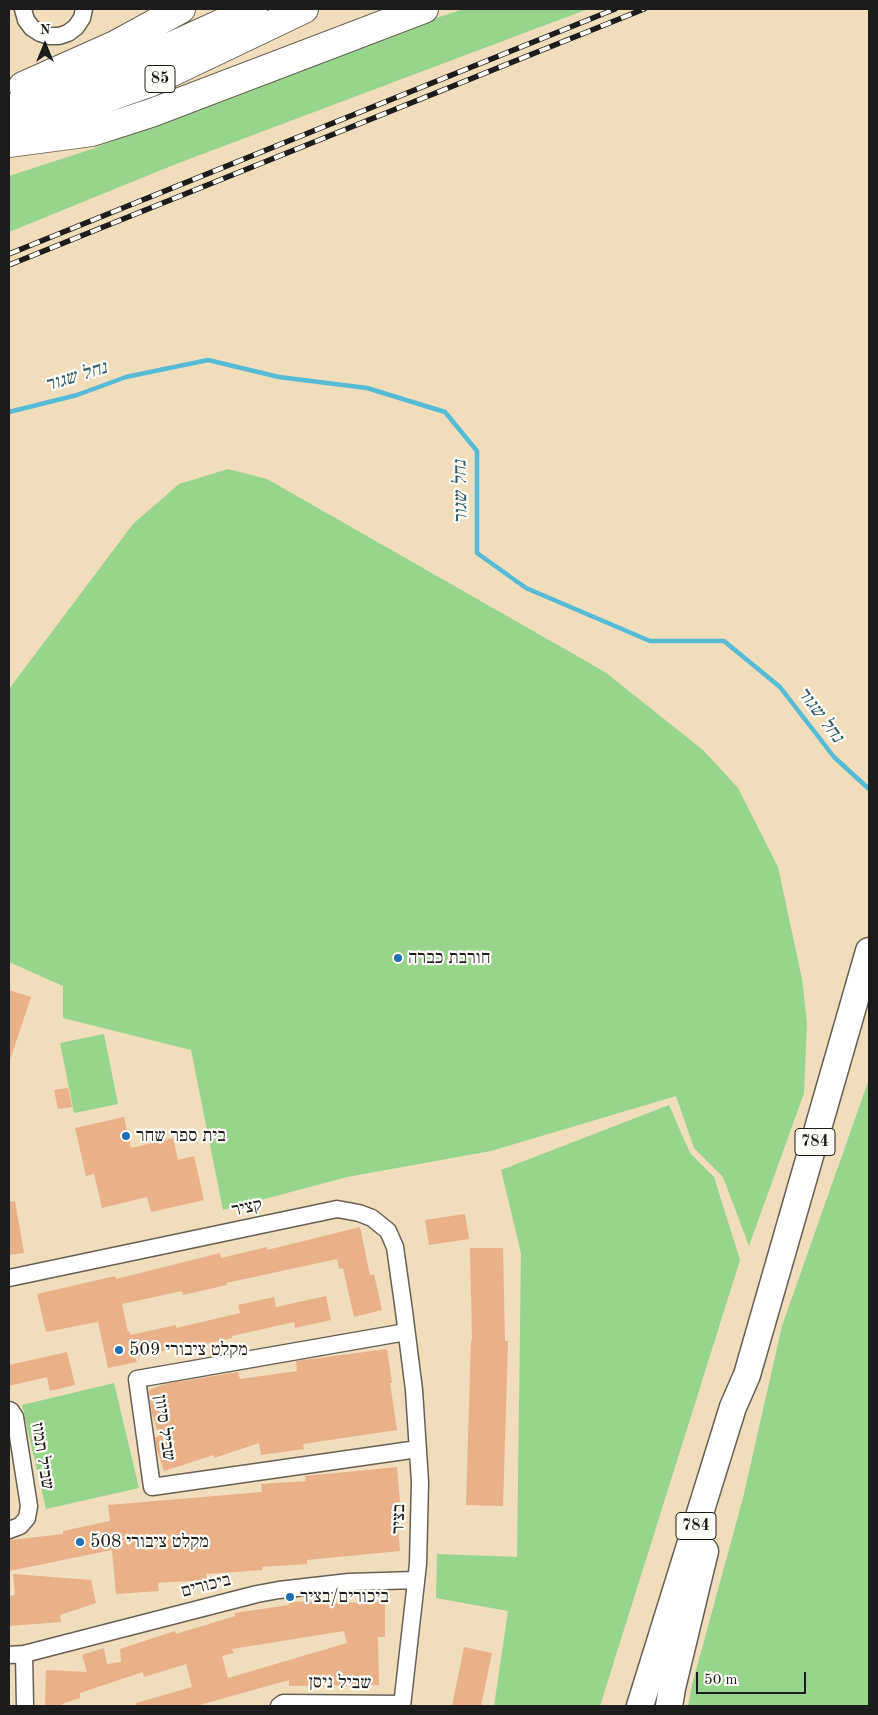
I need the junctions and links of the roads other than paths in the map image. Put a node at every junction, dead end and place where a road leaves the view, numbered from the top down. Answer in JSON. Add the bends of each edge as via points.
{"nodes":[{"id":1,"x":23,"y":9,"type":"edge"},
{"id":2,"x":84,"y":9,"type":"edge"},
{"id":3,"x":181,"y":9,"type":"edge"},
{"id":4,"x":253,"y":9,"type":"edge"},
{"id":5,"x":304,"y":9,"type":"edge"},
{"id":6,"x":424,"y":9,"type":"edge"},
{"id":7,"x":9,"y":93,"type":"edge"},
{"id":8,"x":9,"y":109,"type":"edge"},
{"id":9,"x":9,"y":133,"type":"edge"},
{"id":10,"x":9,"y":142,"type":"edge"},
{"id":11,"x":869,"y":951,"type":"edge"},
{"id":12,"x":869,"y":1010,"type":"edge"},
{"id":13,"x":836,"y":1072,"type":"junction"},
{"id":14,"x":9,"y":1278,"type":"edge"},
{"id":15,"x":406,"y":1332,"type":"junction"},
{"id":16,"x":747,"y":1375,"type":"junction"},
{"id":17,"x":9,"y":1410,"type":"edge"},
{"id":18,"x":418,"y":1449,"type":"junction"},
{"id":19,"x":9,"y":1530,"type":"edge"},
{"id":20,"x":416,"y":1580,"type":"junction"},
{"id":21,"x":16,"y":1655,"type":"edge"},
{"id":22,"x":648,"y":1678,"type":"junction"},
{"id":23,"x":402,"y":1705,"type":"edge"},
{"id":24,"x":24,"y":1706,"type":"edge"},
{"id":25,"x":279,"y":1706,"type":"edge"},
{"id":26,"x":629,"y":1706,"type":"edge"},
{"id":27,"x":640,"y":1706,"type":"edge"},
{"id":28,"x":669,"y":1706,"type":"edge"}],
"edges":[{"from":1,"to":2,"type":"street","via":[[32,28],[49,36],[59,36],[76,27]]},
{"from":3,"to":7,"type":"highway","via":[[115,45]]},
{"from":4,"to":8,"type":"highway","number":"85","via":[[141,60]]},
{"from":5,"to":9,"type":"highway","number":"85","via":[[149,84]]},
{"from":6,"to":10,"type":"highway","via":[[204,94],[92,132]]},
{"from":11,"to":13,"type":"main road","number":"784"},
{"from":12,"to":13,"type":"main road","number":"784"},
{"from":13,"to":16,"type":"main road","number":"784"},
{"from":14,"to":15,"type":"street","name":"קציר","via":[[337,1209],[372,1218],[388,1231],[395,1248]]},
{"from":15,"to":18,"type":"street","name":"בציר"},
{"from":15,"to":18,"type":"street","name":"שביל סיוון","via":[[136,1379],[152,1487]]},
{"from":16,"to":22,"type":"main road","number":"784","via":[[733,1407]]},
{"from":16,"to":28,"type":"main road","via":[[743,1409]]},
{"from":17,"to":19,"type":"street","name":"שביל תמוז","via":[[15,1417],[29,1506],[27,1518],[20,1526]]},
{"from":18,"to":20,"type":"street","name":"בציר","via":[[420,1482]]},
{"from":20,"to":21,"type":"street","name":"ביכורים","via":[[350,1582],[257,1594]]},
{"from":20,"to":23,"type":"street","name":"בציר"},
{"from":21,"to":24,"type":"street"},
{"from":22,"to":26,"type":"main road"},
{"from":22,"to":27,"type":"main road","number":"784"},
{"from":23,"to":25,"type":"street","name":"שביל ניסן","via":[[283,1703]]}]}
